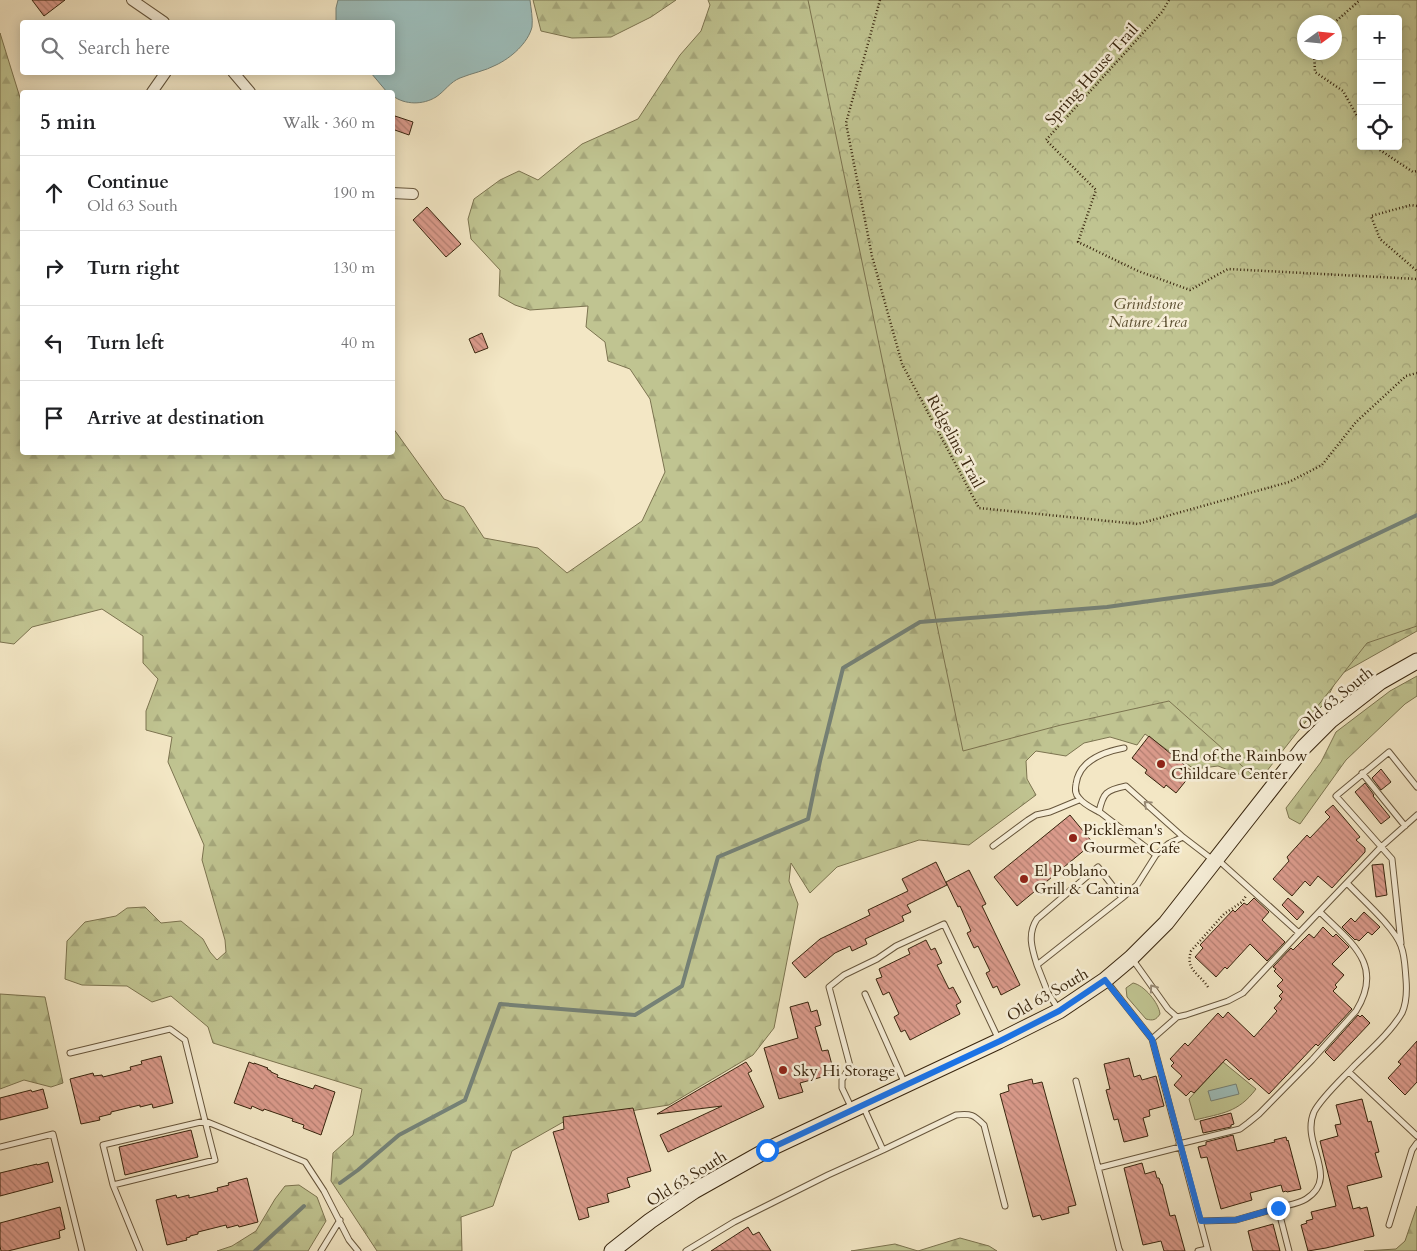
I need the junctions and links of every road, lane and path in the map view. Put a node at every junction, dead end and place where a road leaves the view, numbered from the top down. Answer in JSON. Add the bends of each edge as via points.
{"nodes":[{"id":1,"x":132,"y":0,"type":"edge"},
{"id":2,"x":880,"y":0,"type":"edge"},
{"id":3,"x":1169,"y":0,"type":"edge"},
{"id":4,"x":1360,"y":0,"type":"edge"},
{"id":5,"x":1342,"y":16,"type":"edge"},
{"id":6,"x":161,"y":20,"type":"edge"},
{"id":7,"x":1314,"y":60,"type":"edge"},
{"id":8,"x":164,"y":75,"type":"edge"},
{"id":9,"x":236,"y":75,"type":"edge"},
{"id":10,"x":153,"y":90,"type":"edge"},
{"id":11,"x":248,"y":90,"type":"edge"},
{"id":12,"x":1357,"y":116,"type":"edge"},
{"id":13,"x":1380,"y":150,"type":"edge"},
{"id":14,"x":1417,"y":171,"type":"edge"},
{"id":15,"x":395,"y":193,"type":"edge"},
{"id":16,"x":413,"y":194,"type":"dead end"},
{"id":17,"x":1417,"y":206,"type":"edge"},
{"id":18,"x":1417,"y":271,"type":"edge"},
{"id":19,"x":1417,"y":279,"type":"edge"},
{"id":20,"x":1417,"y":373,"type":"edge"},
{"id":21,"x":1417,"y":661,"type":"edge"},
{"id":22,"x":1124,"y":748,"type":"dead end"},
{"id":23,"x":1362,"y":773,"type":"junction"},
{"id":24,"x":1417,"y":787,"type":"edge"},
{"id":25,"x":1079,"y":800,"type":"junction"},
{"id":26,"x":1099,"y":812,"type":"junction"},
{"id":27,"x":1417,"y":814,"type":"edge"},
{"id":28,"x":1405,"y":826,"type":"junction"},
{"id":29,"x":1183,"y":837,"type":"junction"},
{"id":30,"x":993,"y":846,"type":"dead end"},
{"id":31,"x":1381,"y":847,"type":"junction"},
{"id":32,"x":1156,"y":855,"type":"junction"},
{"id":33,"x":1216,"y":860,"type":"junction"},
{"id":34,"x":1347,"y":883,"type":"junction"},
{"id":35,"x":1251,"y":889,"type":"junction"},
{"id":36,"x":1122,"y":898,"type":"junction"},
{"id":37,"x":1320,"y":912,"type":"junction"},
{"id":38,"x":1300,"y":933,"type":"junction"},
{"id":39,"x":1401,"y":944,"type":"junction"},
{"id":40,"x":1131,"y":958,"type":"junction"},
{"id":41,"x":1037,"y":965,"type":"junction"},
{"id":42,"x":1105,"y":980,"type":"junction"},
{"id":43,"x":1208,"y":987,"type":"dead end"},
{"id":44,"x":865,"y":994,"type":"dead end"},
{"id":45,"x":1059,"y":1011,"type":"junction"},
{"id":46,"x":1177,"y":1017,"type":"junction"},
{"id":47,"x":1152,"y":1039,"type":"junction"},
{"id":48,"x":1000,"y":1041,"type":"junction"},
{"id":49,"x":70,"y":1053,"type":"dead end"},
{"id":50,"x":1349,"y":1072,"type":"junction"},
{"id":51,"x":1076,"y":1081,"type":"dead end"},
{"id":52,"x":906,"y":1085,"type":"junction"},
{"id":53,"x":857,"y":1107,"type":"junction"},
{"id":54,"x":205,"y":1121,"type":"junction"},
{"id":55,"x":1417,"y":1136,"type":"edge"},
{"id":56,"x":1417,"y":1143,"type":"edge"},
{"id":57,"x":1180,"y":1146,"type":"junction"},
{"id":58,"x":0,"y":1148,"type":"edge"},
{"id":59,"x":883,"y":1150,"type":"junction"},
{"id":60,"x":1098,"y":1168,"type":"junction"},
{"id":61,"x":113,"y":1185,"type":"junction"},
{"id":62,"x":1005,"y":1206,"type":"dead end"},
{"id":63,"x":1278,"y":1208,"type":"junction"},
{"id":64,"x":340,"y":1220,"type":"junction"},
{"id":65,"x":1201,"y":1221,"type":"junction"},
{"id":66,"x":1389,"y":1225,"type":"dead end"},
{"id":67,"x":1208,"y":1250,"type":"edge"},
{"id":68,"x":82,"y":1251,"type":"edge"},
{"id":69,"x":140,"y":1251,"type":"edge"},
{"id":70,"x":321,"y":1251,"type":"edge"},
{"id":71,"x":358,"y":1251,"type":"edge"},
{"id":72,"x":612,"y":1251,"type":"edge"},
{"id":73,"x":686,"y":1251,"type":"edge"},
{"id":74,"x":1120,"y":1251,"type":"edge"},
{"id":75,"x":1198,"y":1251,"type":"edge"},
{"id":76,"x":1289,"y":1251,"type":"edge"}],
"edges":[{"from":1,"to":6,"type":"street"},
{"from":2,"to":20,"type":"path","name":"Ridgeline Trail","via":[[846,123],[872,256],[902,364],[979,508],[1138,524],[1289,482],[1322,465],[1356,422],[1406,376]]},
{"from":3,"to":19,"type":"path","name":"Spring House Trail","via":[[1162,12],[1046,140],[1096,190],[1078,242],[1138,271],[1190,290],[1228,269]]},
{"from":4,"to":5,"type":"path"},
{"from":7,"to":12,"type":"path","via":[[1315,72],[1343,90]]},
{"from":8,"to":10,"type":"street"},
{"from":9,"to":11,"type":"street"},
{"from":13,"to":14,"type":"path","via":[[1413,172]]},
{"from":15,"to":16,"type":"street"},
{"from":17,"to":18,"type":"path","via":[[1371,216],[1380,239]]},
{"from":21,"to":33,"type":"main road","name":"Old 63 South","via":[[1380,682],[1311,740]]},
{"from":22,"to":25,"type":"lane","via":[[1111,750],[1084,765],[1077,777],[1075,791]]},
{"from":23,"to":24,"type":"lane","via":[[1389,752]]},
{"from":23,"to":28,"type":"lane"},
{"from":23,"to":31,"type":"lane","via":[[1336,796]]},
{"from":25,"to":26,"type":"lane"},
{"from":25,"to":30,"type":"lane","via":[[1036,815]]},
{"from":29,"to":26,"type":"lane","one_way":true,"via":[[1126,786],[1113,788],[1104,794]]},
{"from":26,"to":32,"type":"lane"},
{"from":27,"to":28,"type":"lane"},
{"from":28,"to":31,"type":"lane"},
{"from":29,"to":32,"type":"lane"},
{"from":29,"to":33,"type":"lane"},
{"from":31,"to":34,"type":"lane"},
{"from":31,"to":39,"type":"lane","via":[[1392,859]]},
{"from":32,"to":36,"type":"lane","via":[[1137,885]]},
{"from":33,"to":35,"type":"lane"},
{"from":33,"to":40,"type":"main road","name":"Old 63 South","via":[[1166,924]]},
{"from":34,"to":37,"type":"lane"},
{"from":34,"to":39,"type":"lane"},
{"from":35,"to":38,"type":"lane"},
{"from":35,"to":43,"type":"path","via":[[1242,902],[1224,914],[1191,951],[1191,967]]},
{"from":36,"to":41,"type":"lane"},
{"from":36,"to":41,"type":"lane","via":[[1098,867],[1032,926]]},
{"from":37,"to":38,"type":"lane"},
{"from":37,"to":57,"type":"lane","via":[[1362,956],[1368,975],[1361,1004],[1312,1060],[1248,1123],[1240,1129]]},
{"from":38,"to":46,"type":"lane","via":[[1243,993]]},
{"from":39,"to":50,"type":"lane","via":[[1407,995],[1402,1011],[1392,1027]]},
{"from":40,"to":42,"type":"main road","name":"Old 63 South"},
{"from":46,"to":40,"type":"lane","one_way":true},
{"from":41,"to":45,"type":"lane"},
{"from":42,"to":45,"type":"main road","name":"Old 63 South"},
{"from":42,"to":47,"type":"lane"},
{"from":44,"to":52,"type":"lane"},
{"from":45,"to":48,"type":"main road","name":"Old 63 South"},
{"from":46,"to":47,"type":"lane"},
{"from":47,"to":57,"type":"lane"},
{"from":48,"to":52,"type":"main road","name":"Old 63 South"},
{"from":48,"to":53,"type":"lane","via":[[944,924],[896,946],[828,987],[850,1066],[842,1080],[842,1088]]},
{"from":49,"to":54,"type":"lane","via":[[170,1030],[185,1040]]},
{"from":50,"to":55,"type":"lane"},
{"from":50,"to":63,"type":"lane","via":[[1326,1096],[1310,1125],[1322,1175],[1319,1187],[1305,1200]]},
{"from":51,"to":60,"type":"lane"},
{"from":52,"to":53,"type":"main road","name":"Old 63 South"},
{"from":53,"to":59,"type":"lane"},
{"from":53,"to":72,"type":"main road","name":"Old 63 South","via":[[767,1150],[694,1191]]},
{"from":54,"to":61,"type":"lane","via":[[215,1160]]},
{"from":54,"to":61,"type":"lane","via":[[103,1145]]},
{"from":54,"to":64,"type":"lane","via":[[305,1162]]},
{"from":56,"to":66,"type":"lane"},
{"from":57,"to":60,"type":"lane"},
{"from":57,"to":65,"type":"lane"},
{"from":58,"to":68,"type":"lane","via":[[53,1134]]},
{"from":59,"to":62,"type":"lane","via":[[956,1115],[967,1113],[984,1125]]},
{"from":59,"to":73,"type":"lane","via":[[734,1222]]},
{"from":60,"to":74,"type":"lane"},
{"from":61,"to":69,"type":"lane"},
{"from":63,"to":65,"type":"lane","via":[[1236,1220]]},
{"from":63,"to":76,"type":"lane"},
{"from":64,"to":70,"type":"lane"},
{"from":64,"to":71,"type":"lane"},
{"from":65,"to":67,"type":"lane"},
{"from":67,"to":75,"type":"lane"}]}
